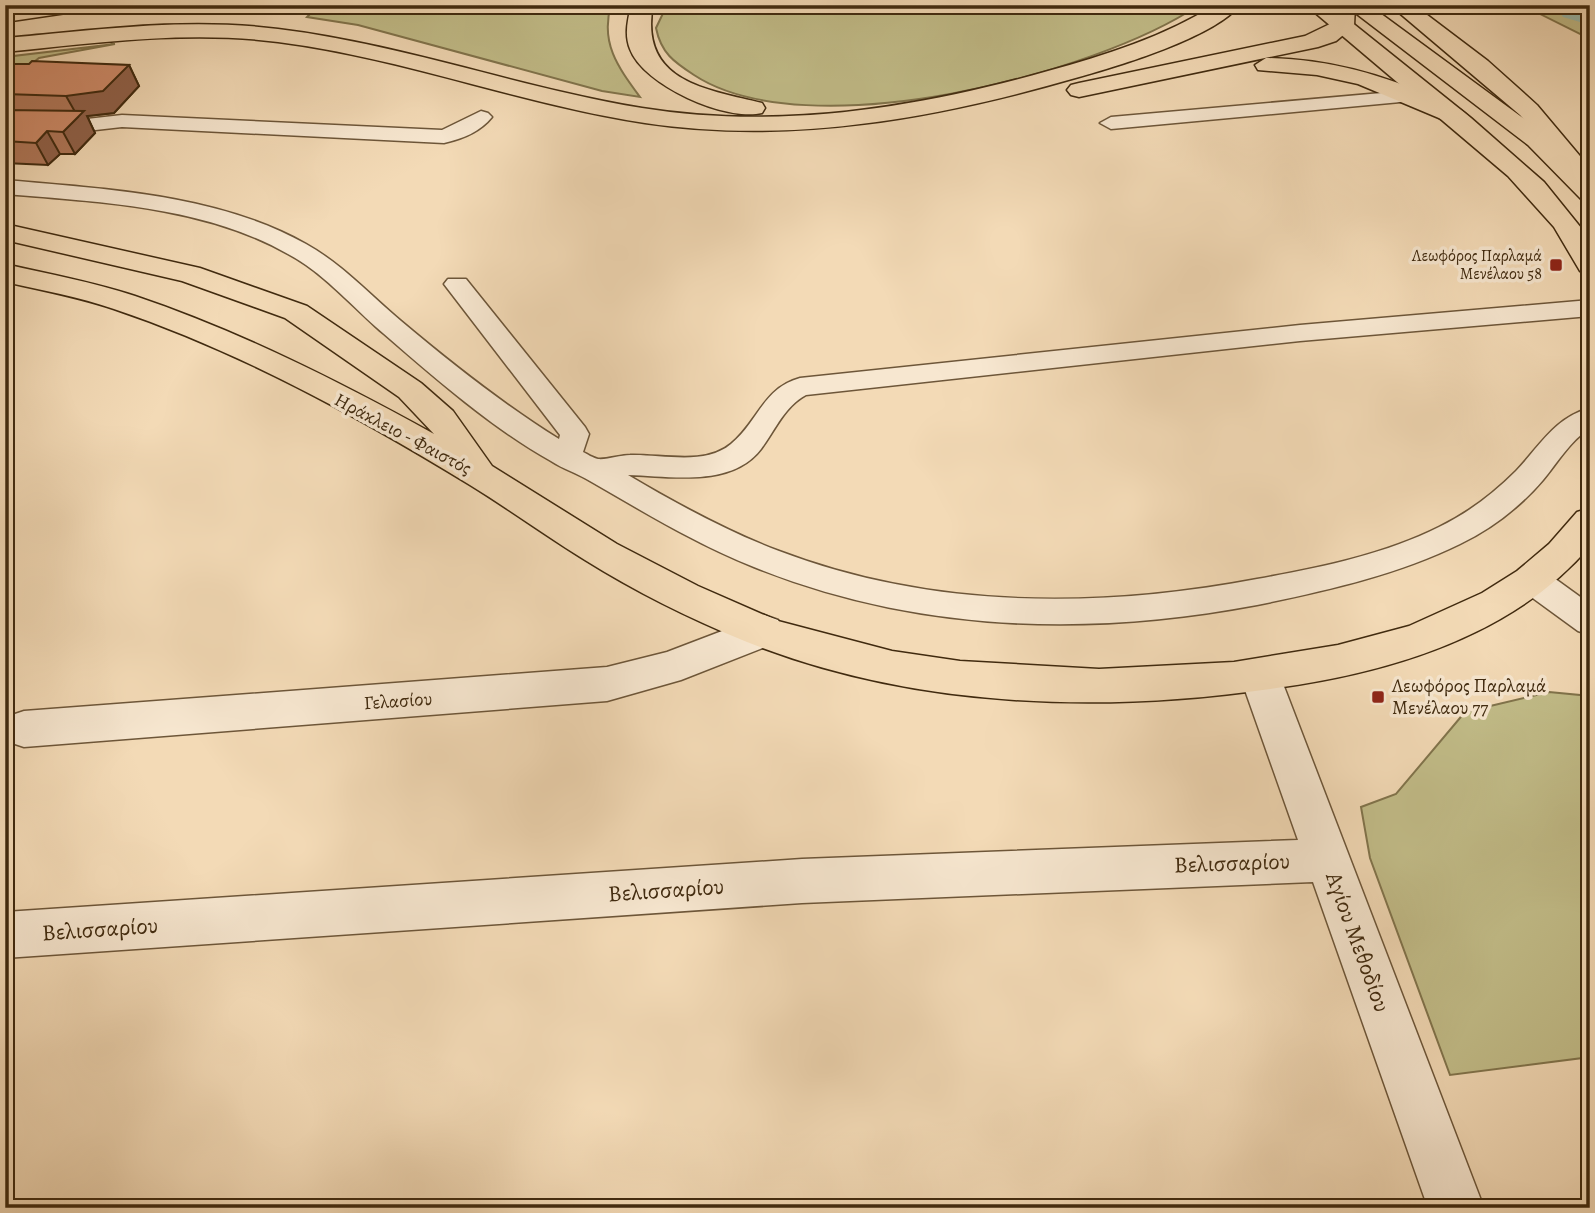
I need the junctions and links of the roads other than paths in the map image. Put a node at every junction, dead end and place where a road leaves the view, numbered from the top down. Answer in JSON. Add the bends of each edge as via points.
{"nodes":[{"id":1,"x":32,"y":5,"type":"edge"},
{"id":2,"x":80,"y":5,"type":"edge"},
{"id":3,"x":642,"y":5,"type":"edge"},
{"id":4,"x":1230,"y":5,"type":"edge"},
{"id":5,"x":1316,"y":5,"type":"edge"},
{"id":6,"x":1355,"y":5,"type":"edge"},
{"id":7,"x":1400,"y":5,"type":"edge"},
{"id":8,"x":222,"y":9,"type":"dead end"},
{"id":9,"x":5,"y":10,"type":"edge"},
{"id":10,"x":5,"y":16,"type":"edge"},
{"id":11,"x":1343,"y":16,"type":"edge"},
{"id":12,"x":5,"y":45,"type":"edge"},
{"id":13,"x":1184,"y":71,"type":"junction"},
{"id":14,"x":1415,"y":96,"type":"junction"},
{"id":15,"x":886,"y":116,"type":"junction"},
{"id":16,"x":481,"y":117,"type":"dead end"},
{"id":17,"x":1458,"y":119,"type":"junction"},
{"id":18,"x":5,"y":123,"type":"edge"},
{"id":19,"x":1111,"y":123,"type":"dead end"},
{"id":20,"x":5,"y":187,"type":"edge"},
{"id":21,"x":1590,"y":191,"type":"edge"},
{"id":22,"x":5,"y":232,"type":"edge"},
{"id":23,"x":1590,"y":265,"type":"edge"},
{"id":24,"x":5,"y":273,"type":"edge"},
{"id":25,"x":457,"y":284,"type":"dead end"},
{"id":26,"x":1590,"y":308,"type":"edge"},
{"id":27,"x":1590,"y":417,"type":"edge"},
{"id":28,"x":561,"y":454,"type":"junction"},
{"id":29,"x":595,"y":470,"type":"junction"},
{"id":30,"x":481,"y":475,"type":"junction"},
{"id":31,"x":1590,"y":521,"type":"edge"},
{"id":32,"x":1531,"y":579,"type":"junction"},
{"id":33,"x":1590,"y":622,"type":"edge"},
{"id":34,"x":764,"y":631,"type":"junction"},
{"id":35,"x":1260,"y":676,"type":"junction"},
{"id":36,"x":23,"y":729,"type":"dead end"},
{"id":37,"x":1328,"y":860,"type":"junction"},
{"id":38,"x":5,"y":935,"type":"edge"},
{"id":39,"x":1457,"y":1208,"type":"edge"}],
"edges":[{"from":1,"to":9,"type":"main road"},
{"from":2,"to":10,"type":"main road"},
{"from":3,"to":15,"type":"main road","via":[[636,29],[647,62],[690,91],[775,111]]},
{"from":4,"to":15,"type":"main road","via":[[1172,36],[1089,67]]},
{"from":5,"to":11,"type":"main road"},
{"from":6,"to":21,"type":"main road","via":[[1537,140]]},
{"from":7,"to":21,"type":"main road","via":[[1531,110],[1568,152]]},
{"from":8,"to":12,"type":"main road"},
{"from":11,"to":13,"type":"main road","via":[[1321,39]]},
{"from":11,"to":17,"type":"main road"},
{"from":12,"to":15,"type":"main road","via":[[142,33],[270,34],[388,54],[590,105],[662,118],[792,125]]},
{"from":13,"to":14,"type":"main road","via":[[1310,66],[1352,73]]},
{"from":13,"to":15,"type":"main road","via":[[952,113]]},
{"from":14,"to":17,"type":"main road"},
{"from":14,"to":19,"type":"lane"},
{"from":16,"to":18,"type":"lane","via":[[468,128],[444,136],[122,121],[78,126]]},
{"from":17,"to":23,"type":"main road","via":[[1547,200],[1570,228]]},
{"from":20,"to":28,"type":"lane","via":[[169,208],[244,225],[295,247],[333,273],[461,382]]},
{"from":22,"to":30,"type":"main road","name":"Ηράκλειο - Φαιστός","via":[[177,271],[296,312],[410,390],[441,419]]},
{"from":24,"to":30,"type":"main road","name":"Ηράκλειο - Φαιστός","via":[[122,302],[228,344]]},
{"from":25,"to":28,"type":"lane","via":[[575,434],[570,449]]},
{"from":26,"to":29,"type":"lane","via":[[1300,333],[800,387],[777,400],[742,450],[727,461],[621,464]]},
{"from":27,"to":29,"type":"lane","via":[[1574,424],[1524,481],[1482,518],[1426,545],[1340,573],[1279,586],[1164,607],[1100,613],[1011,613],[957,607],[807,573],[717,538]]},
{"from":28,"to":29,"type":"lane"},
{"from":30,"to":34,"type":"main road","via":[[607,555]]},
{"from":31,"to":32,"type":"main road"},
{"from":32,"to":33,"type":"lane"},
{"from":32,"to":35,"type":"main road","via":[[1483,611],[1419,641]]},
{"from":34,"to":35,"type":"main road","via":[[857,659],[1007,681],[1147,684]]},
{"from":34,"to":36,"type":"street","name":"Γελασίου","via":[[689,663],[607,684]]},
{"from":35,"to":37,"type":"street","name":"Αγίου Μεθοδίου"},
{"from":37,"to":38,"type":"street","name":"Βελισσαρίου","via":[[802,881]]},
{"from":37,"to":39,"type":"street","name":"Αγίου Μεθοδίου"}]}
